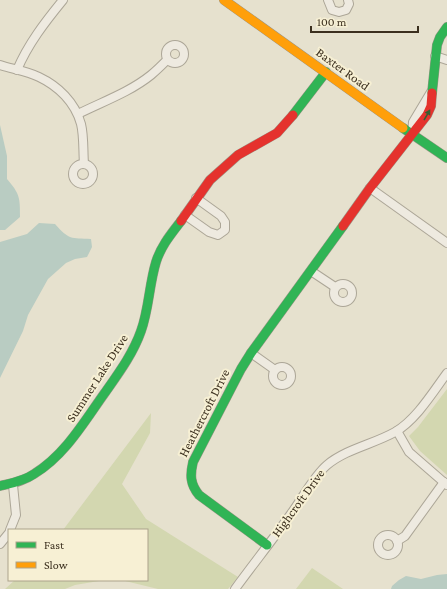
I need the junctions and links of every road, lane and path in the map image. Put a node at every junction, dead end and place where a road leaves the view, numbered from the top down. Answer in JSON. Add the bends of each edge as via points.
{"nodes":[{"id":1,"x":63,"y":0,"type":"edge"},
{"id":2,"x":224,"y":0,"type":"edge"},
{"id":3,"x":328,"y":0,"type":"edge"},
{"id":4,"x":348,"y":0,"type":"edge"},
{"id":5,"x":447,"y":27,"type":"edge"},
{"id":6,"x":435,"y":56,"type":"junction"},
{"id":7,"x":167,"y":60,"type":"dead end"},
{"id":8,"x":447,"y":60,"type":"edge"},
{"id":9,"x":0,"y":65,"type":"edge"},
{"id":10,"x":17,"y":70,"type":"junction"},
{"id":11,"x":326,"y":72,"type":"junction"},
{"id":12,"x":78,"y":114,"type":"junction"},
{"id":13,"x":412,"y":135,"type":"junction"},
{"id":14,"x":447,"y":158,"type":"edge"},
{"id":15,"x":84,"y":164,"type":"dead end"},
{"id":16,"x":370,"y":188,"type":"junction"},
{"id":17,"x":196,"y":198,"type":"junction"},
{"id":18,"x":185,"y":215,"type":"junction"},
{"id":19,"x":447,"y":243,"type":"edge"},
{"id":20,"x":311,"y":271,"type":"junction"},
{"id":21,"x":335,"y":287,"type":"dead end"},
{"id":22,"x":251,"y":353,"type":"junction"},
{"id":23,"x":275,"y":370,"type":"dead end"},
{"id":24,"x":447,"y":373,"type":"edge"},
{"id":25,"x":397,"y":431,"type":"junction"},
{"id":26,"x":445,"y":484,"type":"edge"},
{"id":27,"x":13,"y":485,"type":"junction"},
{"id":28,"x":0,"y":486,"type":"edge"},
{"id":29,"x":11,"y":529,"type":"edge"},
{"id":30,"x":8,"y":534,"type":"edge"},
{"id":31,"x":397,"y":541,"type":"dead end"},
{"id":32,"x":0,"y":544,"type":"edge"},
{"id":33,"x":267,"y":545,"type":"junction"},
{"id":34,"x":235,"y":589,"type":"edge"}],
"edges":[{"from":1,"to":10,"type":"street","via":[[32,40]]},
{"from":2,"to":11,"type":"street","name":"Baxter Road"},
{"from":3,"to":4,"type":"street","via":[[332,10],[339,12],[346,10]]},
{"from":5,"to":6,"type":"street","name":"Heathercroft Drive","via":[[440,37]]},
{"from":6,"to":8,"type":"street"},
{"from":6,"to":13,"type":"street","name":"Heathercroft Drive","via":[[431,106]]},
{"from":7,"to":12,"type":"street","via":[[140,83]]},
{"from":9,"to":10,"type":"street"},
{"from":10,"to":12,"type":"street","via":[[38,76],[58,89]]},
{"from":11,"to":13,"type":"street","name":"Baxter Road"},
{"from":11,"to":17,"type":"street","name":"Summer Lake Drive","via":[[277,133],[228,162]]},
{"from":12,"to":15,"type":"street"},
{"from":13,"to":14,"type":"street","name":"Baxter Road"},
{"from":13,"to":16,"type":"street","name":"Heathercroft Drive"},
{"from":16,"to":19,"type":"street"},
{"from":16,"to":20,"type":"street","name":"Heathercroft Drive"},
{"from":17,"to":18,"type":"street","name":"Summer Lake Drive"},
{"from":17,"to":18,"type":"street","via":[[221,216],[225,222],[225,230],[218,235],[208,232]]},
{"from":18,"to":27,"type":"street","name":"Summer Lake Drive","via":[[165,241],[156,262],[142,329],[129,357],[72,440],[41,470]]},
{"from":20,"to":21,"type":"street"},
{"from":20,"to":22,"type":"street","name":"Heathercroft Drive"},
{"from":22,"to":23,"type":"street"},
{"from":22,"to":33,"type":"street","name":"Heathercroft Drive","via":[[193,462],[189,480],[199,495]]},
{"from":24,"to":25,"type":"street","name":"Highcroft Drive","via":[[427,401]]},
{"from":25,"to":26,"type":"street","via":[[409,452]]},
{"from":25,"to":33,"type":"street","name":"Highcroft Drive","via":[[343,454],[327,464]]},
{"from":26,"to":31,"type":"street","via":[[405,536]]},
{"from":27,"to":28,"type":"street","name":"Summer Lake Drive"},
{"from":27,"to":29,"type":"street","via":[[16,515]]},
{"from":30,"to":32,"type":"street"},
{"from":33,"to":34,"type":"street","name":"Highcroft Drive"}]}
